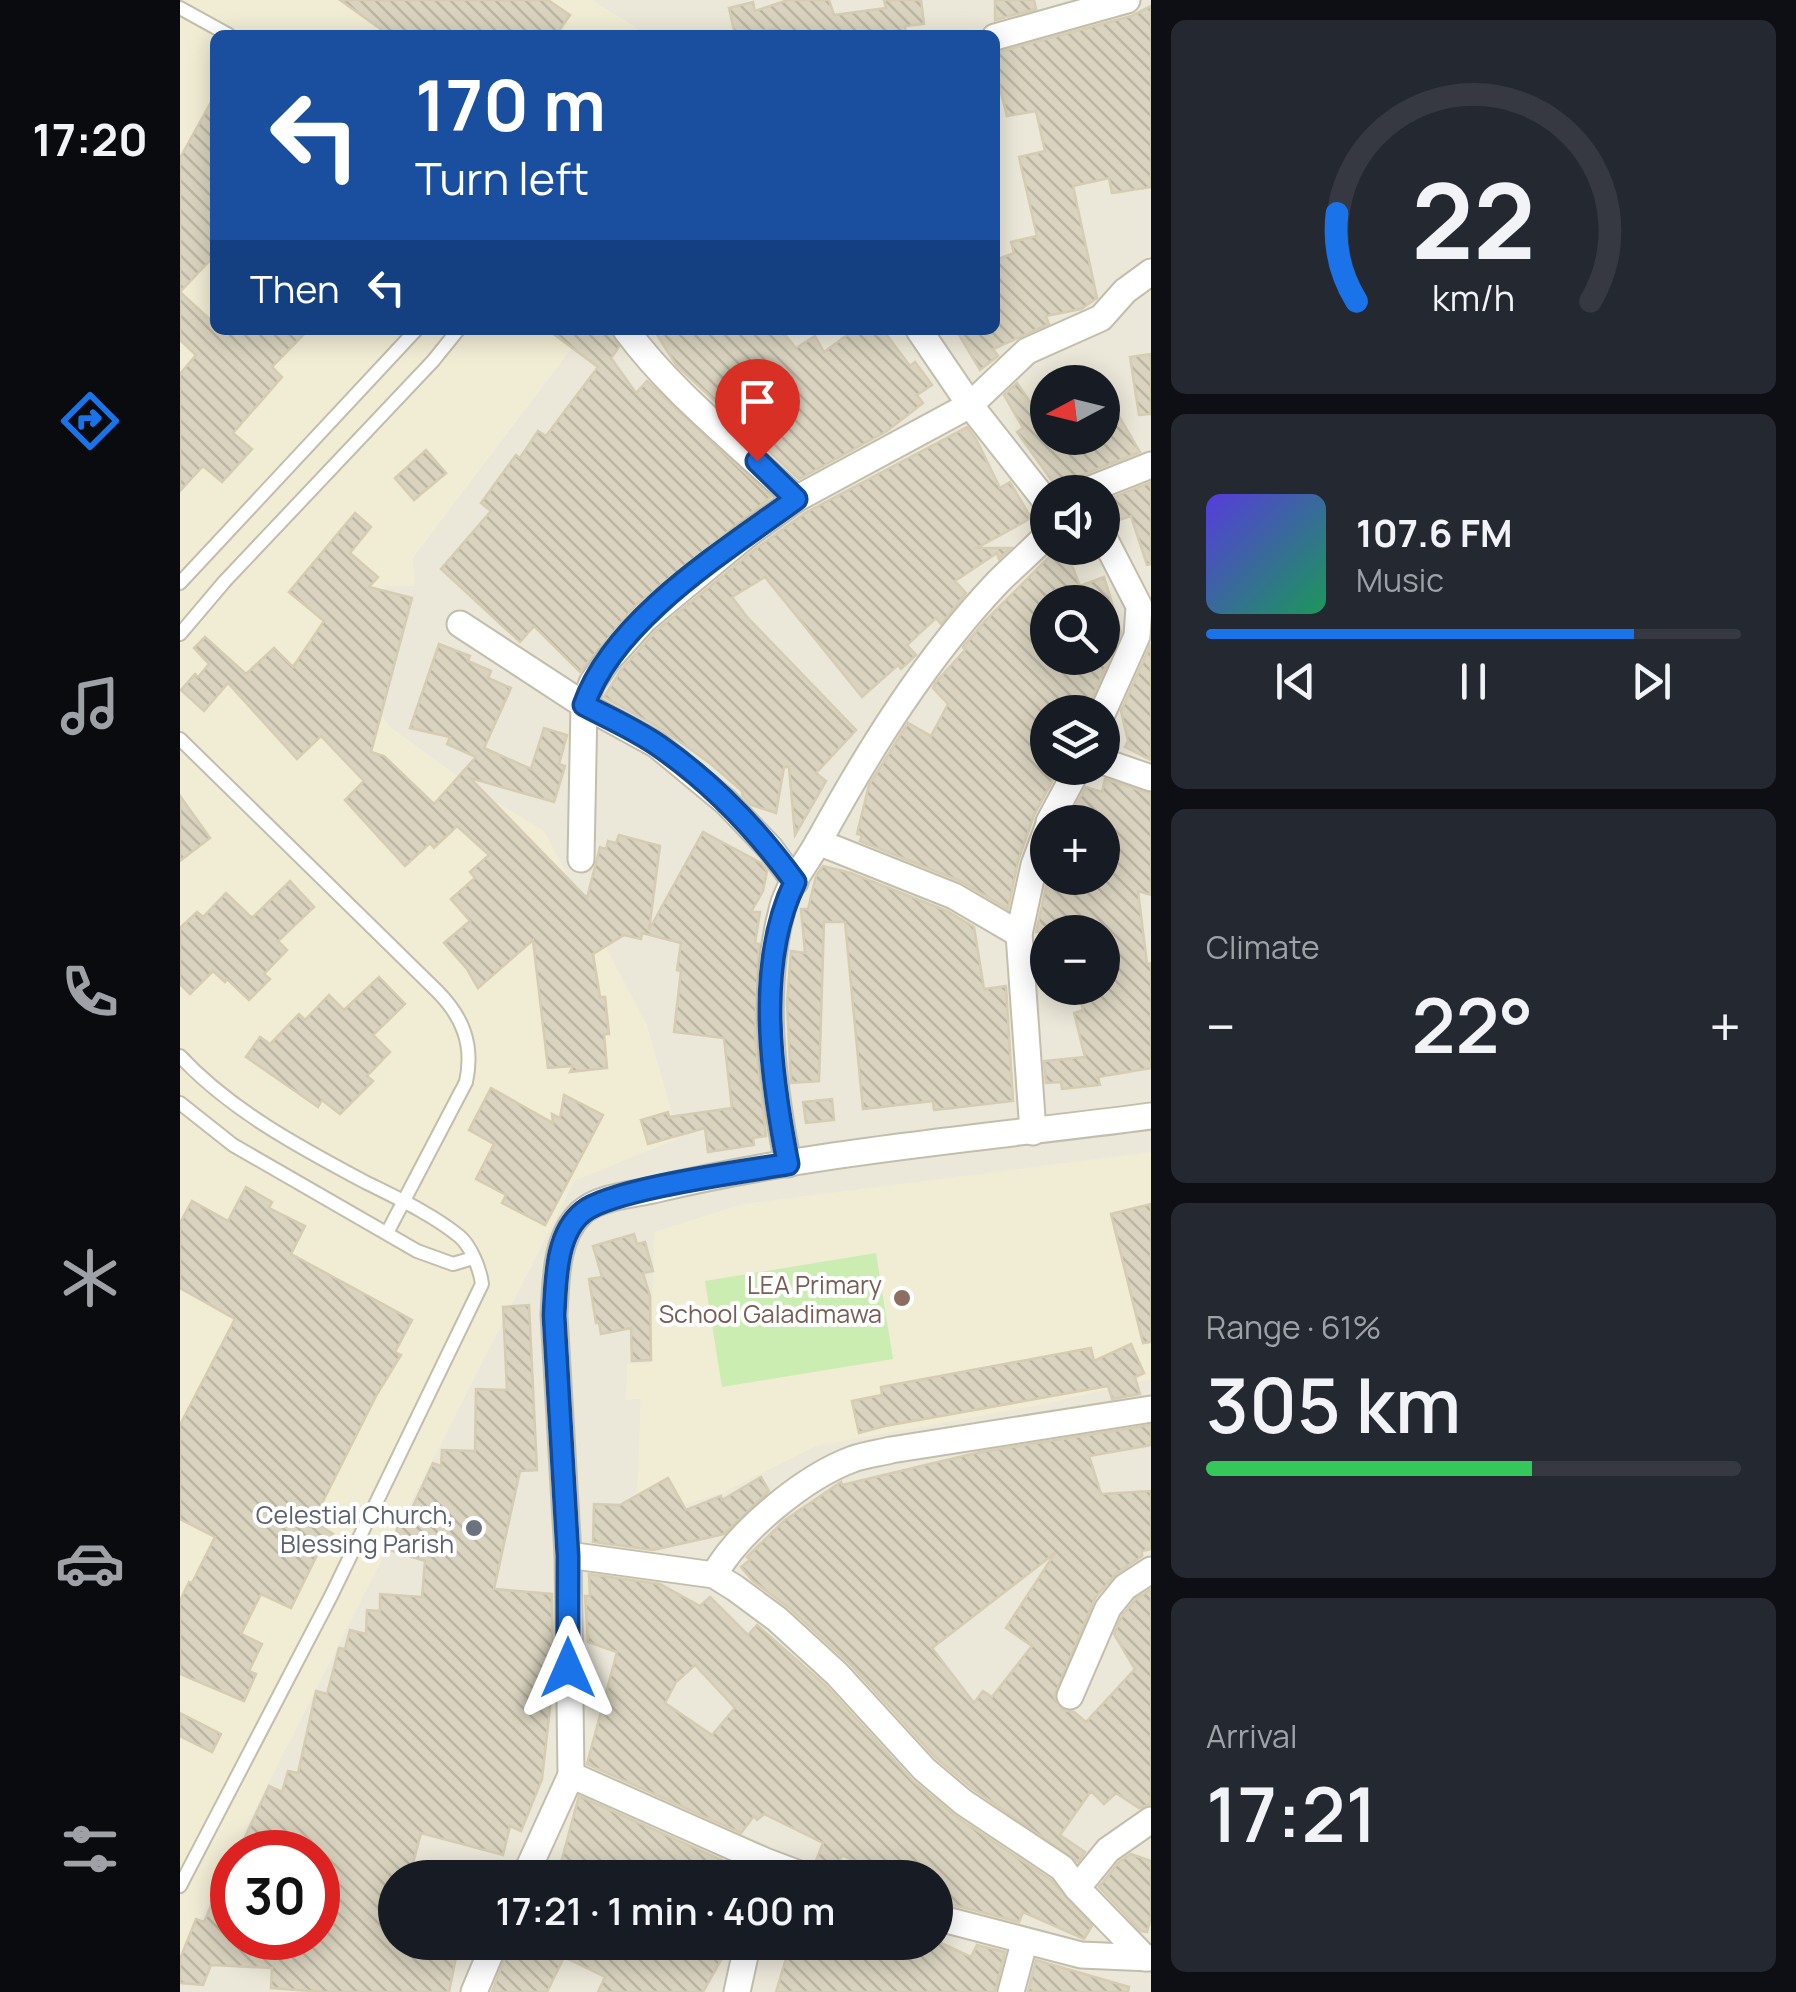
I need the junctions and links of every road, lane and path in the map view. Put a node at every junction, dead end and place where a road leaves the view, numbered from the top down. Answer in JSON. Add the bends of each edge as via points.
{"nodes":[{"id":1,"x":1127,"y":0,"type":"edge"},
{"id":2,"x":180,"y":8,"type":"edge"},
{"id":3,"x":219,"y":30,"type":"edge"},
{"id":4,"x":1000,"y":37,"type":"edge"},
{"id":5,"x":1151,"y":272,"type":"edge"},
{"id":6,"x":411,"y":335,"type":"edge"},
{"id":7,"x":454,"y":335,"type":"edge"},
{"id":8,"x":630,"y":335,"type":"edge"},
{"id":9,"x":922,"y":335,"type":"edge"},
{"id":10,"x":970,"y":405,"type":"junction"},
{"id":11,"x":1151,"y":465,"type":"edge"},
{"id":12,"x":1120,"y":477,"type":"edge"},
{"id":13,"x":1030,"y":481,"type":"edge"},
{"id":14,"x":796,"y":499,"type":"junction"},
{"id":15,"x":1030,"y":551,"type":"edge"},
{"id":16,"x":1120,"y":564,"type":"edge"},
{"id":17,"x":180,"y":583,"type":"edge"},
{"id":18,"x":1145,"y":606,"type":"edge"},
{"id":19,"x":460,"y":624,"type":"dead end"},
{"id":20,"x":180,"y":634,"type":"edge"},
{"id":21,"x":1111,"y":695,"type":"edge"},
{"id":22,"x":584,"y":705,"type":"junction"},
{"id":23,"x":180,"y":739,"type":"edge"},
{"id":24,"x":1120,"y":767,"type":"edge"},
{"id":25,"x":1151,"y":778,"type":"edge"},
{"id":26,"x":818,"y":842,"type":"junction"},
{"id":27,"x":581,"y":860,"type":"dead end"},
{"id":28,"x":795,"y":882,"type":"junction"},
{"id":29,"x":1030,"y":885,"type":"edge"},
{"id":30,"x":1020,"y":934,"type":"junction"},
{"id":31,"x":180,"y":1056,"type":"edge"},
{"id":32,"x":180,"y":1103,"type":"edge"},
{"id":33,"x":1151,"y":1116,"type":"edge"},
{"id":34,"x":1033,"y":1132,"type":"junction"},
{"id":35,"x":788,"y":1164,"type":"junction"},
{"id":36,"x":401,"y":1200,"type":"junction"},
{"id":37,"x":386,"y":1232,"type":"junction"},
{"id":38,"x":473,"y":1258,"type":"junction"},
{"id":39,"x":1151,"y":1408,"type":"edge"},
{"id":40,"x":568,"y":1556,"type":"junction"},
{"id":41,"x":1151,"y":1570,"type":"edge"},
{"id":42,"x":714,"y":1575,"type":"junction"},
{"id":43,"x":1070,"y":1696,"type":"dead end"},
{"id":44,"x":571,"y":1775,"type":"junction"},
{"id":45,"x":1151,"y":1820,"type":"edge"},
{"id":46,"x":532,"y":1860,"type":"edge"},
{"id":47,"x":745,"y":1860,"type":"edge"},
{"id":48,"x":180,"y":1886,"type":"edge"},
{"id":49,"x":1077,"y":1888,"type":"junction"},
{"id":50,"x":953,"y":1922,"type":"edge"},
{"id":51,"x":1024,"y":1942,"type":"junction"},
{"id":52,"x":1148,"y":1958,"type":"edge"},
{"id":53,"x":487,"y":1960,"type":"edge"},
{"id":54,"x":744,"y":1960,"type":"edge"},
{"id":55,"x":474,"y":1992,"type":"edge"},
{"id":56,"x":737,"y":1992,"type":"edge"},
{"id":57,"x":1011,"y":1992,"type":"edge"}],
"edges":[{"from":1,"to":4,"type":"street"},
{"from":2,"to":3,"type":"lane"},
{"from":5,"to":10,"type":"street","via":[[1101,318],[1027,351]]},
{"from":6,"to":17,"type":"lane"},
{"from":7,"to":20,"type":"lane"},
{"from":8,"to":14,"type":"street"},
{"from":9,"to":10,"type":"street"},
{"from":10,"to":13,"type":"street"},
{"from":10,"to":14,"type":"street"},
{"from":11,"to":12,"type":"street"},
{"from":14,"to":22,"type":"street","via":[[645,619],[608,660]]},
{"from":15,"to":26,"type":"street","via":[[906,694]]},
{"from":16,"to":18,"type":"street"},
{"from":18,"to":21,"type":"street"},
{"from":19,"to":22,"type":"street"},
{"from":22,"to":27,"type":"street"},
{"from":22,"to":28,"type":"street","via":[[690,770],[770,848]]},
{"from":23,"to":36,"type":"lane","via":[[455,1009],[470,1050],[466,1082]]},
{"from":24,"to":25,"type":"street"},
{"from":26,"to":28,"type":"street"},
{"from":26,"to":30,"type":"street","via":[[954,896]]},
{"from":28,"to":35,"type":"street","via":[[774,960],[770,1038]]},
{"from":29,"to":30,"type":"street"},
{"from":30,"to":34,"type":"street"},
{"from":31,"to":36,"type":"lane","via":[[305,1150]]},
{"from":32,"to":37,"type":"lane","via":[[233,1145]]},
{"from":33,"to":34,"type":"street"},
{"from":34,"to":35,"type":"street"},
{"from":35,"to":40,"type":"street","via":[[601,1202],[572,1225],[560,1256],[554,1315]]},
{"from":36,"to":37,"type":"lane"},
{"from":36,"to":38,"type":"lane","via":[[462,1238]]},
{"from":37,"to":38,"type":"lane","via":[[453,1264]]},
{"from":38,"to":48,"type":"lane","via":[[482,1284],[468,1320]]},
{"from":39,"to":42,"type":"street","via":[[854,1458],[761,1521],[727,1552]]},
{"from":40,"to":42,"type":"street"},
{"from":40,"to":44,"type":"street"},
{"from":41,"to":43,"type":"street","via":[[1108,1608]]},
{"from":42,"to":49,"type":"street","via":[[777,1619],[837,1674],[924,1769],[1062,1868]]},
{"from":44,"to":46,"type":"street"},
{"from":44,"to":47,"type":"street"},
{"from":45,"to":49,"type":"street","via":[[1108,1850]]},
{"from":49,"to":52,"type":"street"},
{"from":50,"to":51,"type":"street"},
{"from":51,"to":52,"type":"street","via":[[1081,1955]]},
{"from":51,"to":57,"type":"street"},
{"from":53,"to":55,"type":"street"},
{"from":54,"to":56,"type":"street"}]}
